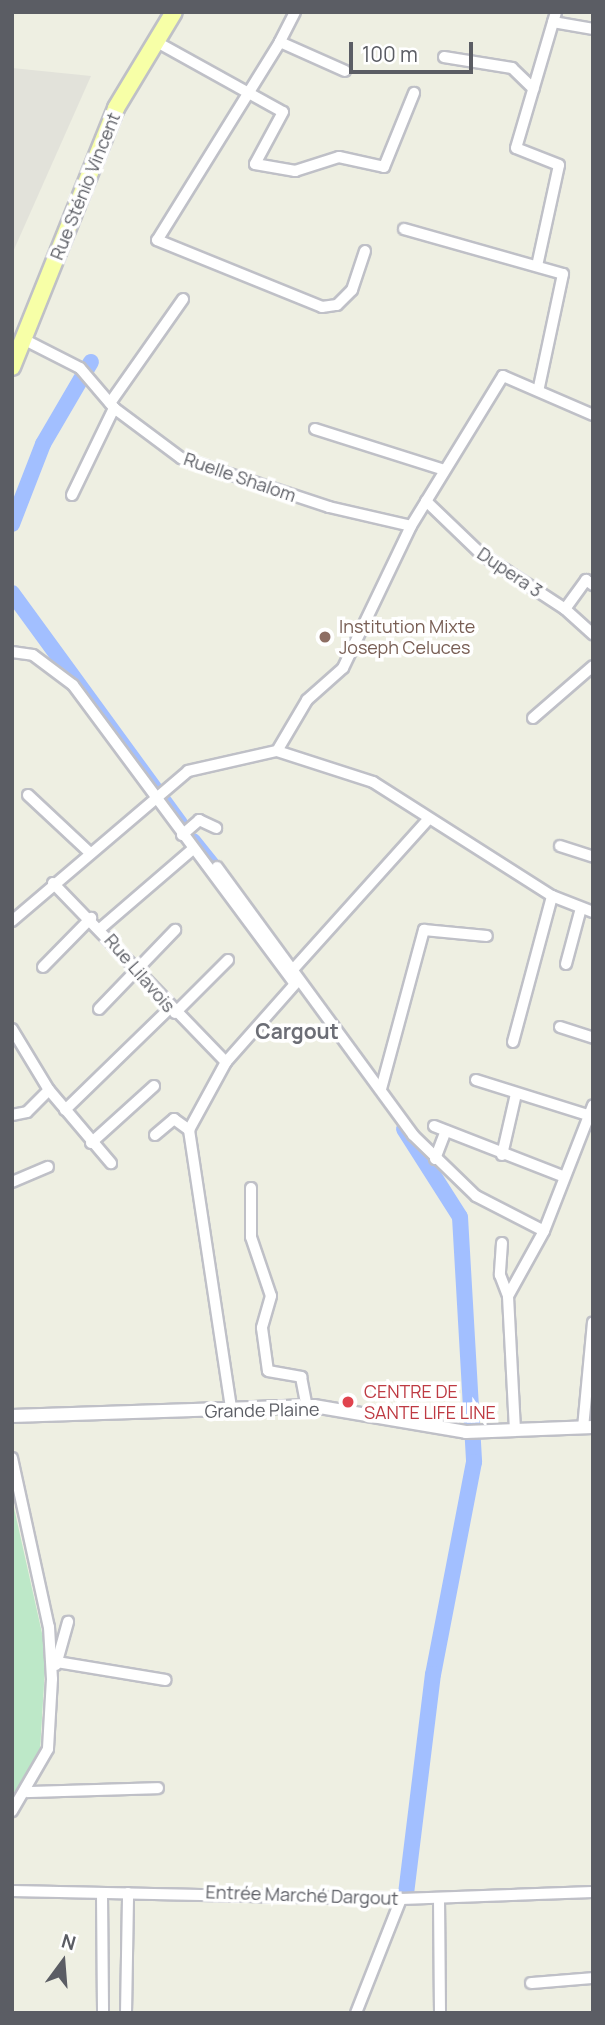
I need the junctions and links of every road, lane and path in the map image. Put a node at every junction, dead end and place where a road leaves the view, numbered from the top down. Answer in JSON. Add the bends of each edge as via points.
{"nodes":[{"id":1,"x":174,"y":12,"type":"edge"},
{"id":2,"x":295,"y":12,"type":"edge"},
{"id":3,"x":555,"y":17,"type":"edge"},
{"id":4,"x":593,"y":29,"type":"edge"},
{"id":5,"x":155,"y":41,"type":"junction"},
{"id":6,"x":280,"y":42,"type":"junction"},
{"id":7,"x":444,"y":57,"type":"dead end"},
{"id":8,"x":345,"y":71,"type":"dead end"},
{"id":9,"x":534,"y":89,"type":"junction"},
{"id":10,"x":246,"y":92,"type":"junction"},
{"id":11,"x":414,"y":93,"type":"dead end"},
{"id":12,"x":404,"y":229,"type":"dead end"},
{"id":13,"x":365,"y":251,"type":"dead end"},
{"id":14,"x":537,"y":266,"type":"junction"},
{"id":15,"x":183,"y":299,"type":"dead end"},
{"id":16,"x":23,"y":339,"type":"junction"},
{"id":17,"x":12,"y":367,"type":"edge"},
{"id":18,"x":539,"y":387,"type":"junction"},
{"id":19,"x":112,"y":406,"type":"junction"},
{"id":20,"x":593,"y":415,"type":"edge"},
{"id":21,"x":315,"y":429,"type":"dead end"},
{"id":22,"x":444,"y":470,"type":"junction"},
{"id":23,"x":72,"y":495,"type":"dead end"},
{"id":24,"x":426,"y":501,"type":"junction"},
{"id":25,"x":411,"y":526,"type":"junction"},
{"id":26,"x":593,"y":584,"type":"edge"},
{"id":27,"x":565,"y":609,"type":"junction"},
{"id":28,"x":593,"y":634,"type":"edge"},
{"id":29,"x":12,"y":652,"type":"edge"},
{"id":30,"x":593,"y":666,"type":"edge"},
{"id":31,"x":533,"y":718,"type":"dead end"},
{"id":32,"x":277,"y":751,"type":"junction"},
{"id":33,"x":158,"y":794,"type":"junction"},
{"id":34,"x":28,"y":795,"type":"dead end"},
{"id":35,"x":427,"y":821,"type":"junction"},
{"id":36,"x":216,"y":828,"type":"dead end"},
{"id":37,"x":185,"y":833,"type":"junction"},
{"id":38,"x":560,"y":846,"type":"dead end"},
{"id":39,"x":192,"y":849,"type":"junction"},
{"id":40,"x":89,"y":852,"type":"junction"},
{"id":41,"x":593,"y":857,"type":"edge"},
{"id":42,"x":217,"y":867,"type":"dead end"},
{"id":43,"x":53,"y":883,"type":"junction"},
{"id":44,"x":552,"y":896,"type":"junction"},
{"id":45,"x":581,"y":908,"type":"junction"},
{"id":46,"x":593,"y":912,"type":"edge"},
{"id":47,"x":91,"y":919,"type":"junction"},
{"id":48,"x":12,"y":921,"type":"edge"},
{"id":49,"x":101,"y":928,"type":"junction"},
{"id":50,"x":175,"y":930,"type":"dead end"},
{"id":51,"x":487,"y":936,"type":"dead end"},
{"id":52,"x":273,"y":953,"type":"junction"},
{"id":53,"x":228,"y":960,"type":"dead end"},
{"id":54,"x":566,"y":964,"type":"dead end"},
{"id":55,"x":43,"y":967,"type":"dead end"},
{"id":56,"x":138,"y":970,"type":"junction"},
{"id":57,"x":290,"y":974,"type":"junction"},
{"id":58,"x":99,"y":1009,"type":"dead end"},
{"id":59,"x":172,"y":1011,"type":"junction"},
{"id":60,"x":559,"y":1027,"type":"dead end"},
{"id":61,"x":12,"y":1029,"type":"edge"},
{"id":62,"x":593,"y":1038,"type":"edge"},
{"id":63,"x":513,"y":1042,"type":"dead end"},
{"id":64,"x":226,"y":1062,"type":"junction"},
{"id":65,"x":476,"y":1080,"type":"dead end"},
{"id":66,"x":154,"y":1086,"type":"dead end"},
{"id":67,"x":381,"y":1089,"type":"junction"},
{"id":68,"x":49,"y":1090,"type":"junction"},
{"id":69,"x":516,"y":1094,"type":"junction"},
{"id":70,"x":593,"y":1105,"type":"edge"},
{"id":71,"x":65,"y":1110,"type":"junction"},
{"id":72,"x":12,"y":1115,"type":"edge"},
{"id":73,"x":588,"y":1115,"type":"junction"},
{"id":74,"x":434,"y":1126,"type":"dead end"},
{"id":75,"x":189,"y":1130,"type":"junction"},
{"id":76,"x":446,"y":1131,"type":"junction"},
{"id":77,"x":155,"y":1135,"type":"dead end"},
{"id":78,"x":91,"y":1143,"type":"junction"},
{"id":79,"x":502,"y":1155,"type":"junction"},
{"id":80,"x":435,"y":1159,"type":"junction"},
{"id":81,"x":111,"y":1163,"type":"dead end"},
{"id":82,"x":48,"y":1167,"type":"dead end"},
{"id":83,"x":562,"y":1176,"type":"junction"},
{"id":84,"x":12,"y":1182,"type":"edge"},
{"id":85,"x":251,"y":1188,"type":"dead end"},
{"id":86,"x":544,"y":1231,"type":"junction"},
{"id":87,"x":502,"y":1242,"type":"dead end"},
{"id":88,"x":508,"y":1296,"type":"junction"},
{"id":89,"x":593,"y":1322,"type":"edge"},
{"id":90,"x":307,"y":1407,"type":"junction"},
{"id":91,"x":232,"y":1413,"type":"junction"},
{"id":92,"x":12,"y":1416,"type":"edge"},
{"id":93,"x":588,"y":1428,"type":"edge"},
{"id":94,"x":515,"y":1430,"type":"junction"},
{"id":95,"x":12,"y":1458,"type":"edge"},
{"id":96,"x":68,"y":1622,"type":"dead end"},
{"id":97,"x":57,"y":1662,"type":"junction"},
{"id":98,"x":52,"y":1679,"type":"junction"},
{"id":99,"x":166,"y":1680,"type":"dead end"},
{"id":100,"x":158,"y":1788,"type":"dead end"},
{"id":101,"x":27,"y":1792,"type":"junction"},
{"id":102,"x":12,"y":1811,"type":"edge"},
{"id":103,"x":12,"y":1891,"type":"edge"},
{"id":104,"x":593,"y":1892,"type":"edge"},
{"id":105,"x":128,"y":1893,"type":"junction"},
{"id":106,"x":102,"y":1894,"type":"junction"},
{"id":107,"x":439,"y":1898,"type":"junction"},
{"id":108,"x":401,"y":1899,"type":"junction"},
{"id":109,"x":593,"y":1978,"type":"edge"},
{"id":110,"x":531,"y":1983,"type":"dead end"},
{"id":111,"x":103,"y":2013,"type":"edge"},
{"id":112,"x":126,"y":2013,"type":"edge"},
{"id":113,"x":356,"y":2013,"type":"edge"},
{"id":114,"x":440,"y":2013,"type":"edge"}],
"edges":[{"from":1,"to":5,"type":"main road","name":"Rue Sténio Vincent"},
{"from":2,"to":6,"type":"street"},
{"from":3,"to":4,"type":"street"},
{"from":3,"to":9,"type":"street"},
{"from":5,"to":10,"type":"street"},
{"from":5,"to":16,"type":"main road","name":"Rue Sténio Vincent","via":[[116,108]]},
{"from":6,"to":8,"type":"street"},
{"from":6,"to":10,"type":"street"},
{"from":7,"to":9,"type":"street","via":[[512,68]]},
{"from":9,"to":14,"type":"street","via":[[516,148],[559,165]]},
{"from":10,"to":11,"type":"street","via":[[285,115],[253,163],[295,171],[339,157],[384,167]]},
{"from":10,"to":13,"type":"street","via":[[157,240],[322,307],[337,305],[352,290]]},
{"from":12,"to":14,"type":"street"},
{"from":14,"to":18,"type":"street","via":[[565,280]]},
{"from":15,"to":19,"type":"street"},
{"from":16,"to":17,"type":"main road","name":"Rue Sténio Vincent"},
{"from":16,"to":19,"type":"street","name":"Ruelle Shalom","via":[[85,374]]},
{"from":18,"to":20,"type":"street"},
{"from":18,"to":22,"type":"street","via":[[503,376]]},
{"from":19,"to":23,"type":"street"},
{"from":19,"to":25,"type":"street","name":"Ruelle Shalom","via":[[181,458],[329,507]]},
{"from":21,"to":22,"type":"street"},
{"from":22,"to":24,"type":"street"},
{"from":24,"to":25,"type":"street"},
{"from":24,"to":27,"type":"street","name":"Dupera 3","via":[[481,554]]},
{"from":25,"to":32,"type":"street","via":[[344,668],[307,700]]},
{"from":26,"to":27,"type":"street","via":[[586,580]]},
{"from":27,"to":28,"type":"street","name":"Dupera 3"},
{"from":29,"to":33,"type":"street","via":[[33,655],[73,685]]},
{"from":30,"to":31,"type":"street"},
{"from":32,"to":33,"type":"street","via":[[221,765],[210,761]]},
{"from":32,"to":35,"type":"street","via":[[366,779]]},
{"from":33,"to":37,"type":"street"},
{"from":33,"to":40,"type":"street"},
{"from":34,"to":40,"type":"street"},
{"from":35,"to":44,"type":"street"},
{"from":35,"to":57,"type":"street"},
{"from":36,"to":37,"type":"street","via":[[199,820]]},
{"from":37,"to":39,"type":"street"},
{"from":38,"to":41,"type":"street"},
{"from":39,"to":49,"type":"street"},
{"from":39,"to":52,"type":"street"},
{"from":40,"to":43,"type":"street"},
{"from":42,"to":52,"type":"street"},
{"from":43,"to":47,"type":"street","name":"Rue Lilavois"},
{"from":43,"to":48,"type":"street"},
{"from":44,"to":45,"type":"street"},
{"from":44,"to":63,"type":"street"},
{"from":45,"to":46,"type":"street"},
{"from":45,"to":54,"type":"street"},
{"from":47,"to":49,"type":"street","name":"Rue Lilavois"},
{"from":47,"to":55,"type":"street"},
{"from":49,"to":56,"type":"street","name":"Rue Lilavois"},
{"from":50,"to":56,"type":"street"},
{"from":51,"to":67,"type":"street","via":[[424,930]]},
{"from":52,"to":57,"type":"street"},
{"from":53,"to":59,"type":"street"},
{"from":56,"to":58,"type":"street"},
{"from":56,"to":59,"type":"street","name":"Rue Lilavois"},
{"from":57,"to":64,"type":"street","via":[[295,984]]},
{"from":57,"to":67,"type":"street"},
{"from":59,"to":64,"type":"street","name":"Rue Lilavois"},
{"from":59,"to":71,"type":"street"},
{"from":60,"to":62,"type":"street"},
{"from":61,"to":68,"type":"street"},
{"from":64,"to":75,"type":"street"},
{"from":65,"to":69,"type":"street"},
{"from":66,"to":78,"type":"street"},
{"from":67,"to":80,"type":"street"},
{"from":68,"to":71,"type":"street"},
{"from":68,"to":72,"type":"street","via":[[27,1112]]},
{"from":69,"to":73,"type":"street"},
{"from":69,"to":79,"type":"street"},
{"from":70,"to":73,"type":"street"},
{"from":71,"to":78,"type":"street"},
{"from":73,"to":83,"type":"street"},
{"from":74,"to":76,"type":"street"},
{"from":75,"to":77,"type":"street","via":[[173,1119]]},
{"from":75,"to":91,"type":"street"},
{"from":76,"to":79,"type":"street"},
{"from":76,"to":80,"type":"street"},
{"from":78,"to":81,"type":"street"},
{"from":79,"to":83,"type":"street"},
{"from":80,"to":86,"type":"street","via":[[497,1210]]},
{"from":82,"to":84,"type":"street"},
{"from":83,"to":86,"type":"street"},
{"from":85,"to":90,"type":"street","via":[[251,1237],[271,1296],[262,1328],[268,1371],[301,1377]]},
{"from":86,"to":88,"type":"street"},
{"from":87,"to":88,"type":"street","via":[[500,1275]]},
{"from":88,"to":94,"type":"street"},
{"from":89,"to":93,"type":"street"},
{"from":90,"to":91,"type":"street","name":"Grande Plaine"},
{"from":90,"to":94,"type":"street","name":"Grande Plaine","via":[[473,1433]]},
{"from":91,"to":92,"type":"street","name":"Grande Plaine","via":[[128,1410]]},
{"from":93,"to":94,"type":"street","name":"Grande Plaine"},
{"from":95,"to":98,"type":"street","via":[[49,1627]]},
{"from":96,"to":97,"type":"street"},
{"from":97,"to":98,"type":"street"},
{"from":97,"to":99,"type":"street"},
{"from":98,"to":101,"type":"street","via":[[48,1749]]},
{"from":100,"to":101,"type":"street"},
{"from":101,"to":102,"type":"street"},
{"from":103,"to":106,"type":"street","name":"Entrée Marché Dargout"},
{"from":104,"to":107,"type":"street","name":"Entrée Marché Dargout"},
{"from":105,"to":106,"type":"street","name":"Entrée Marché Dargout"},
{"from":105,"to":108,"type":"street","name":"Entrée Marché Dargout"},
{"from":105,"to":112,"type":"street"},
{"from":106,"to":111,"type":"street"},
{"from":107,"to":108,"type":"street","name":"Entrée Marché Dargout"},
{"from":107,"to":114,"type":"street"},
{"from":108,"to":113,"type":"street"},
{"from":109,"to":110,"type":"street"}]}
